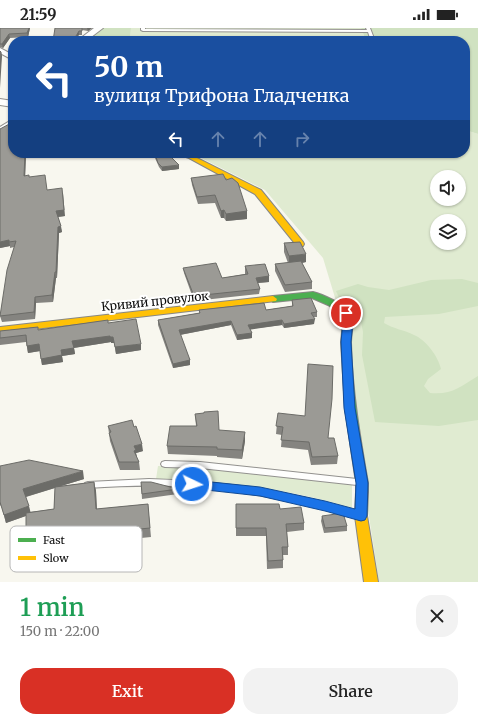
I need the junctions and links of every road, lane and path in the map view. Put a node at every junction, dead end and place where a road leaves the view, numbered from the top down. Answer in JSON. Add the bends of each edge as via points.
{"nodes":[{"id":1,"x":100,"y":28,"type":"edge"},
{"id":2,"x":143,"y":28,"type":"edge"},
{"id":3,"x":369,"y":29,"type":"edge"},
{"id":4,"x":88,"y":36,"type":"edge"},
{"id":5,"x":193,"y":158,"type":"edge"},
{"id":6,"x":300,"y":244,"type":"edge"},
{"id":7,"x":0,"y":330,"type":"edge"},
{"id":8,"x":165,"y":464,"type":"dead end"},
{"id":9,"x":362,"y":483,"type":"junction"},
{"id":10,"x":80,"y":486,"type":"edge"},
{"id":11,"x":361,"y":516,"type":"junction"},
{"id":12,"x":371,"y":582,"type":"edge"}],
"edges":[{"from":1,"to":4,"type":"street"},
{"from":2,"to":3,"type":"lane"},
{"from":5,"to":6,"type":"street","via":[[258,192]]},
{"from":7,"to":9,"type":"street","name":"Кривий провулок","via":[[313,295],[346,313],[350,408]]},
{"from":8,"to":9,"type":"lane","via":[[200,465]]},
{"from":9,"to":11,"type":"street"},
{"from":10,"to":11,"type":"lane","via":[[149,482],[207,485],[260,492]]},
{"from":11,"to":12,"type":"street"}]}
